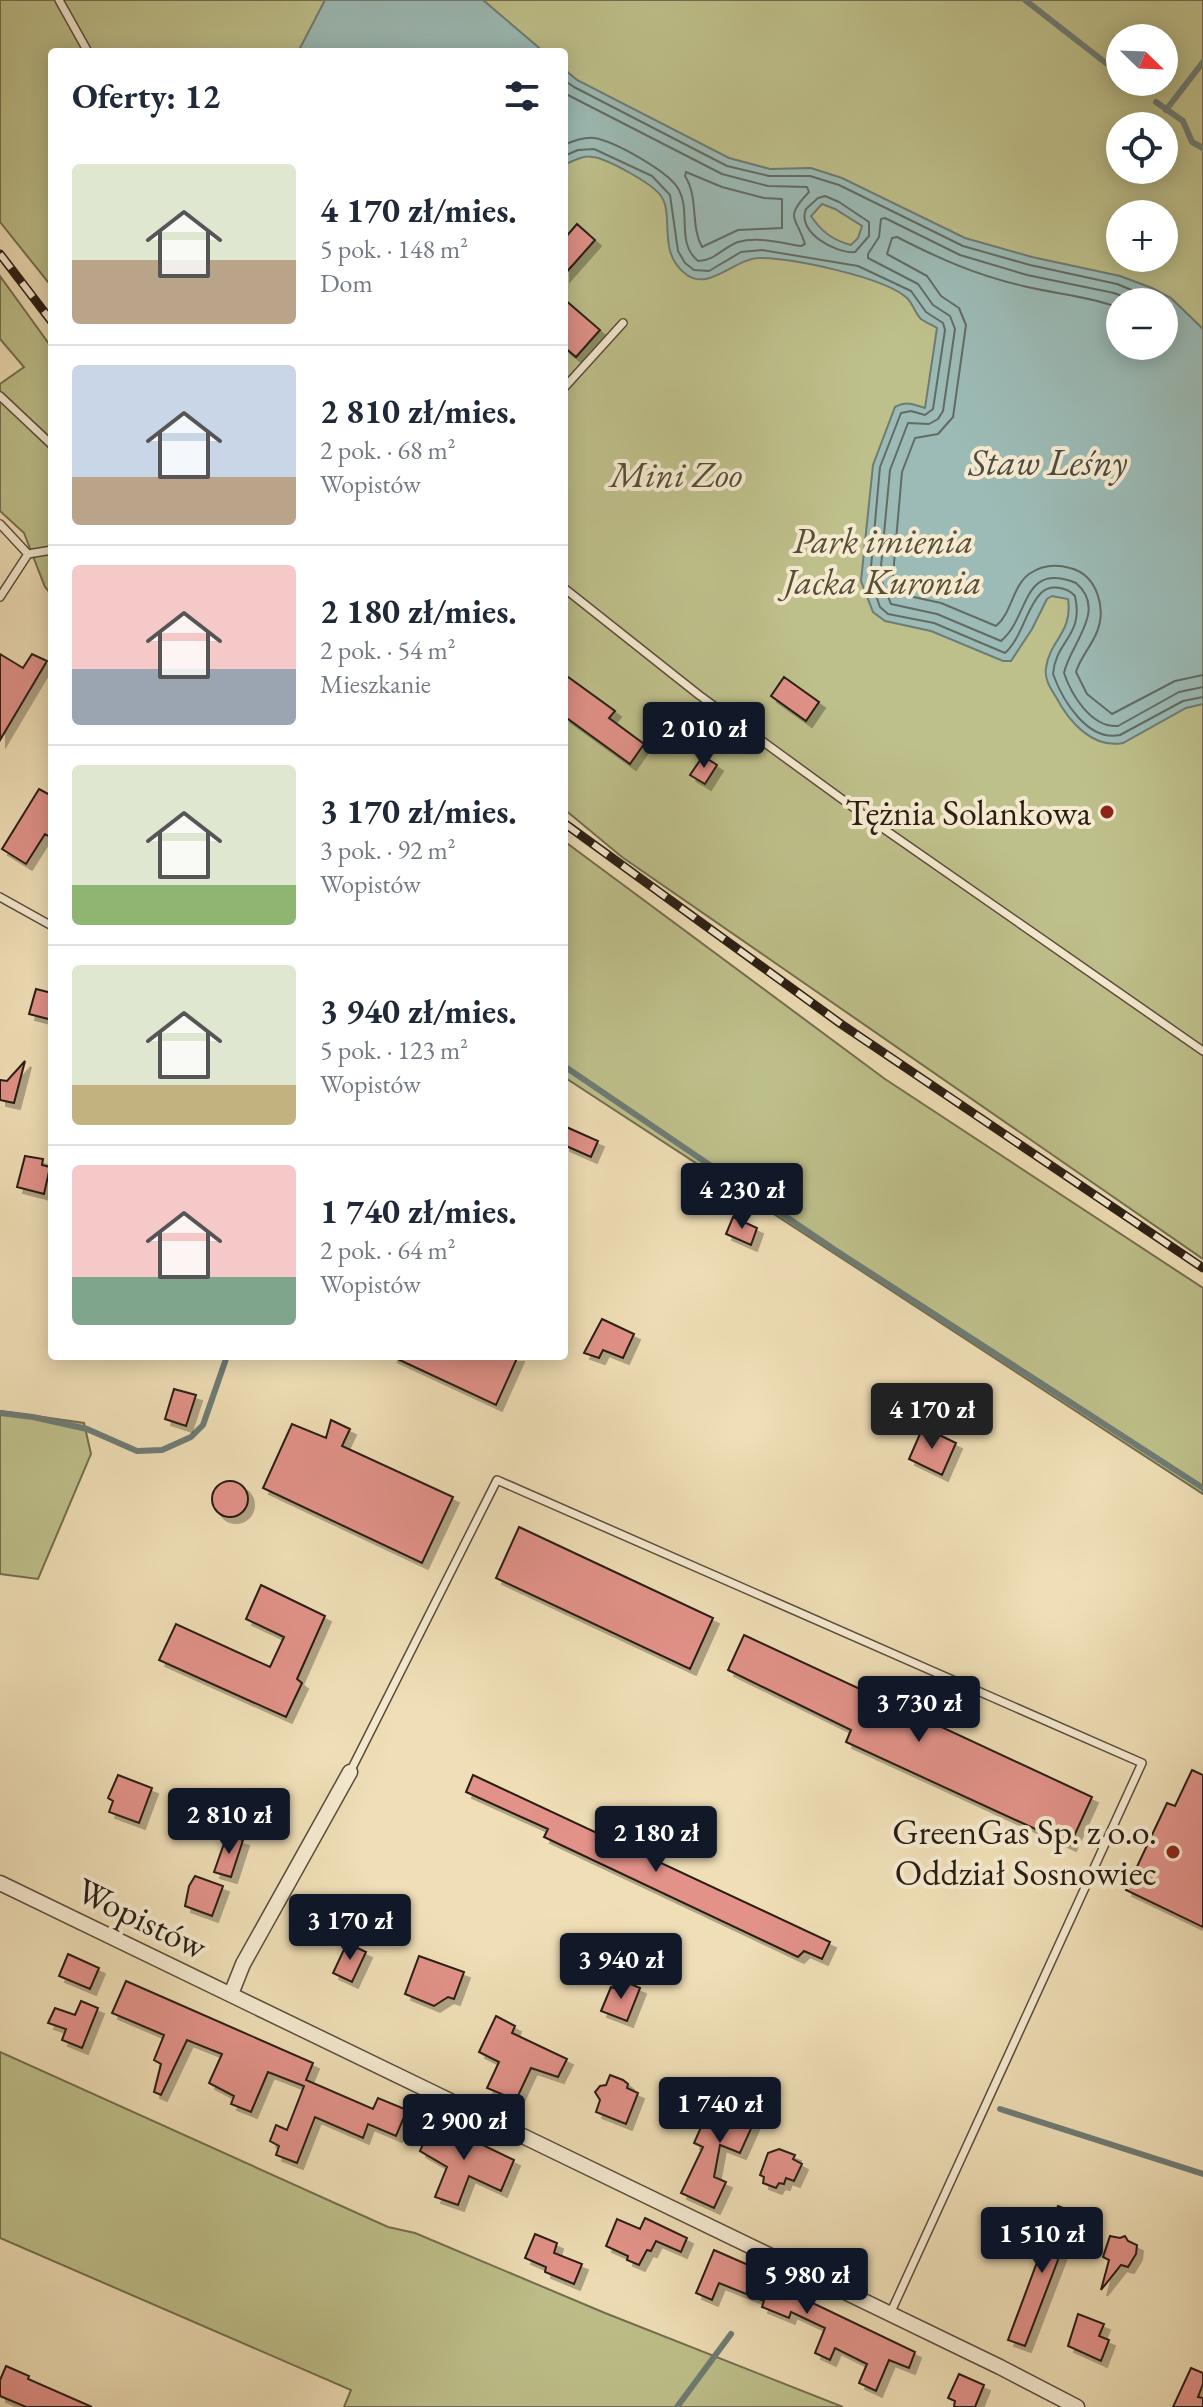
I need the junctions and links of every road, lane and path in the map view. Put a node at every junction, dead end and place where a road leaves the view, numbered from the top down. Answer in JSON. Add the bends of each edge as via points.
{"nodes":[{"id":1,"x":59,"y":0,"type":"edge"},
{"id":2,"x":86,"y":48,"type":"edge"},
{"id":3,"x":623,"y":323,"type":"dead end"},
{"id":4,"x":568,"y":384,"type":"edge"},
{"id":5,"x":0,"y":396,"type":"edge"},
{"id":6,"x":48,"y":441,"type":"edge"},
{"id":7,"x":0,"y":524,"type":"edge"},
{"id":8,"x":48,"y":551,"type":"edge"},
{"id":9,"x":28,"y":554,"type":"junction"},
{"id":10,"x":568,"y":591,"type":"edge"},
{"id":11,"x":0,"y":597,"type":"edge"},
{"id":12,"x":0,"y":897,"type":"edge"},
{"id":13,"x":48,"y":924,"type":"edge"},
{"id":14,"x":1203,"y":1051,"type":"edge"},
{"id":15,"x":350,"y":1772,"type":"joint"},
{"id":16,"x":0,"y":1883,"type":"edge"},
{"id":17,"x":231,"y":1994,"type":"junction"},
{"id":18,"x":890,"y":2314,"type":"junction"},
{"id":19,"x":1077,"y":2407,"type":"edge"}],
"edges":[{"from":1,"to":2,"type":"lane"},
{"from":3,"to":4,"type":"lane"},
{"from":5,"to":6,"type":"lane"},
{"from":7,"to":9,"type":"lane"},
{"from":8,"to":9,"type":"lane"},
{"from":9,"to":11,"type":"lane"},
{"from":10,"to":14,"type":"lane","via":[[850,805]]},
{"from":12,"to":13,"type":"lane"},
{"from":15,"to":17,"type":"street"},
{"from":15,"to":18,"type":"lane","via":[[497,1480],[1142,1763]]},
{"from":16,"to":17,"type":"street","name":"Wopistów"},
{"from":17,"to":18,"type":"street","name":"Wopistów"},
{"from":18,"to":19,"type":"street","name":"Wopistów"}]}
